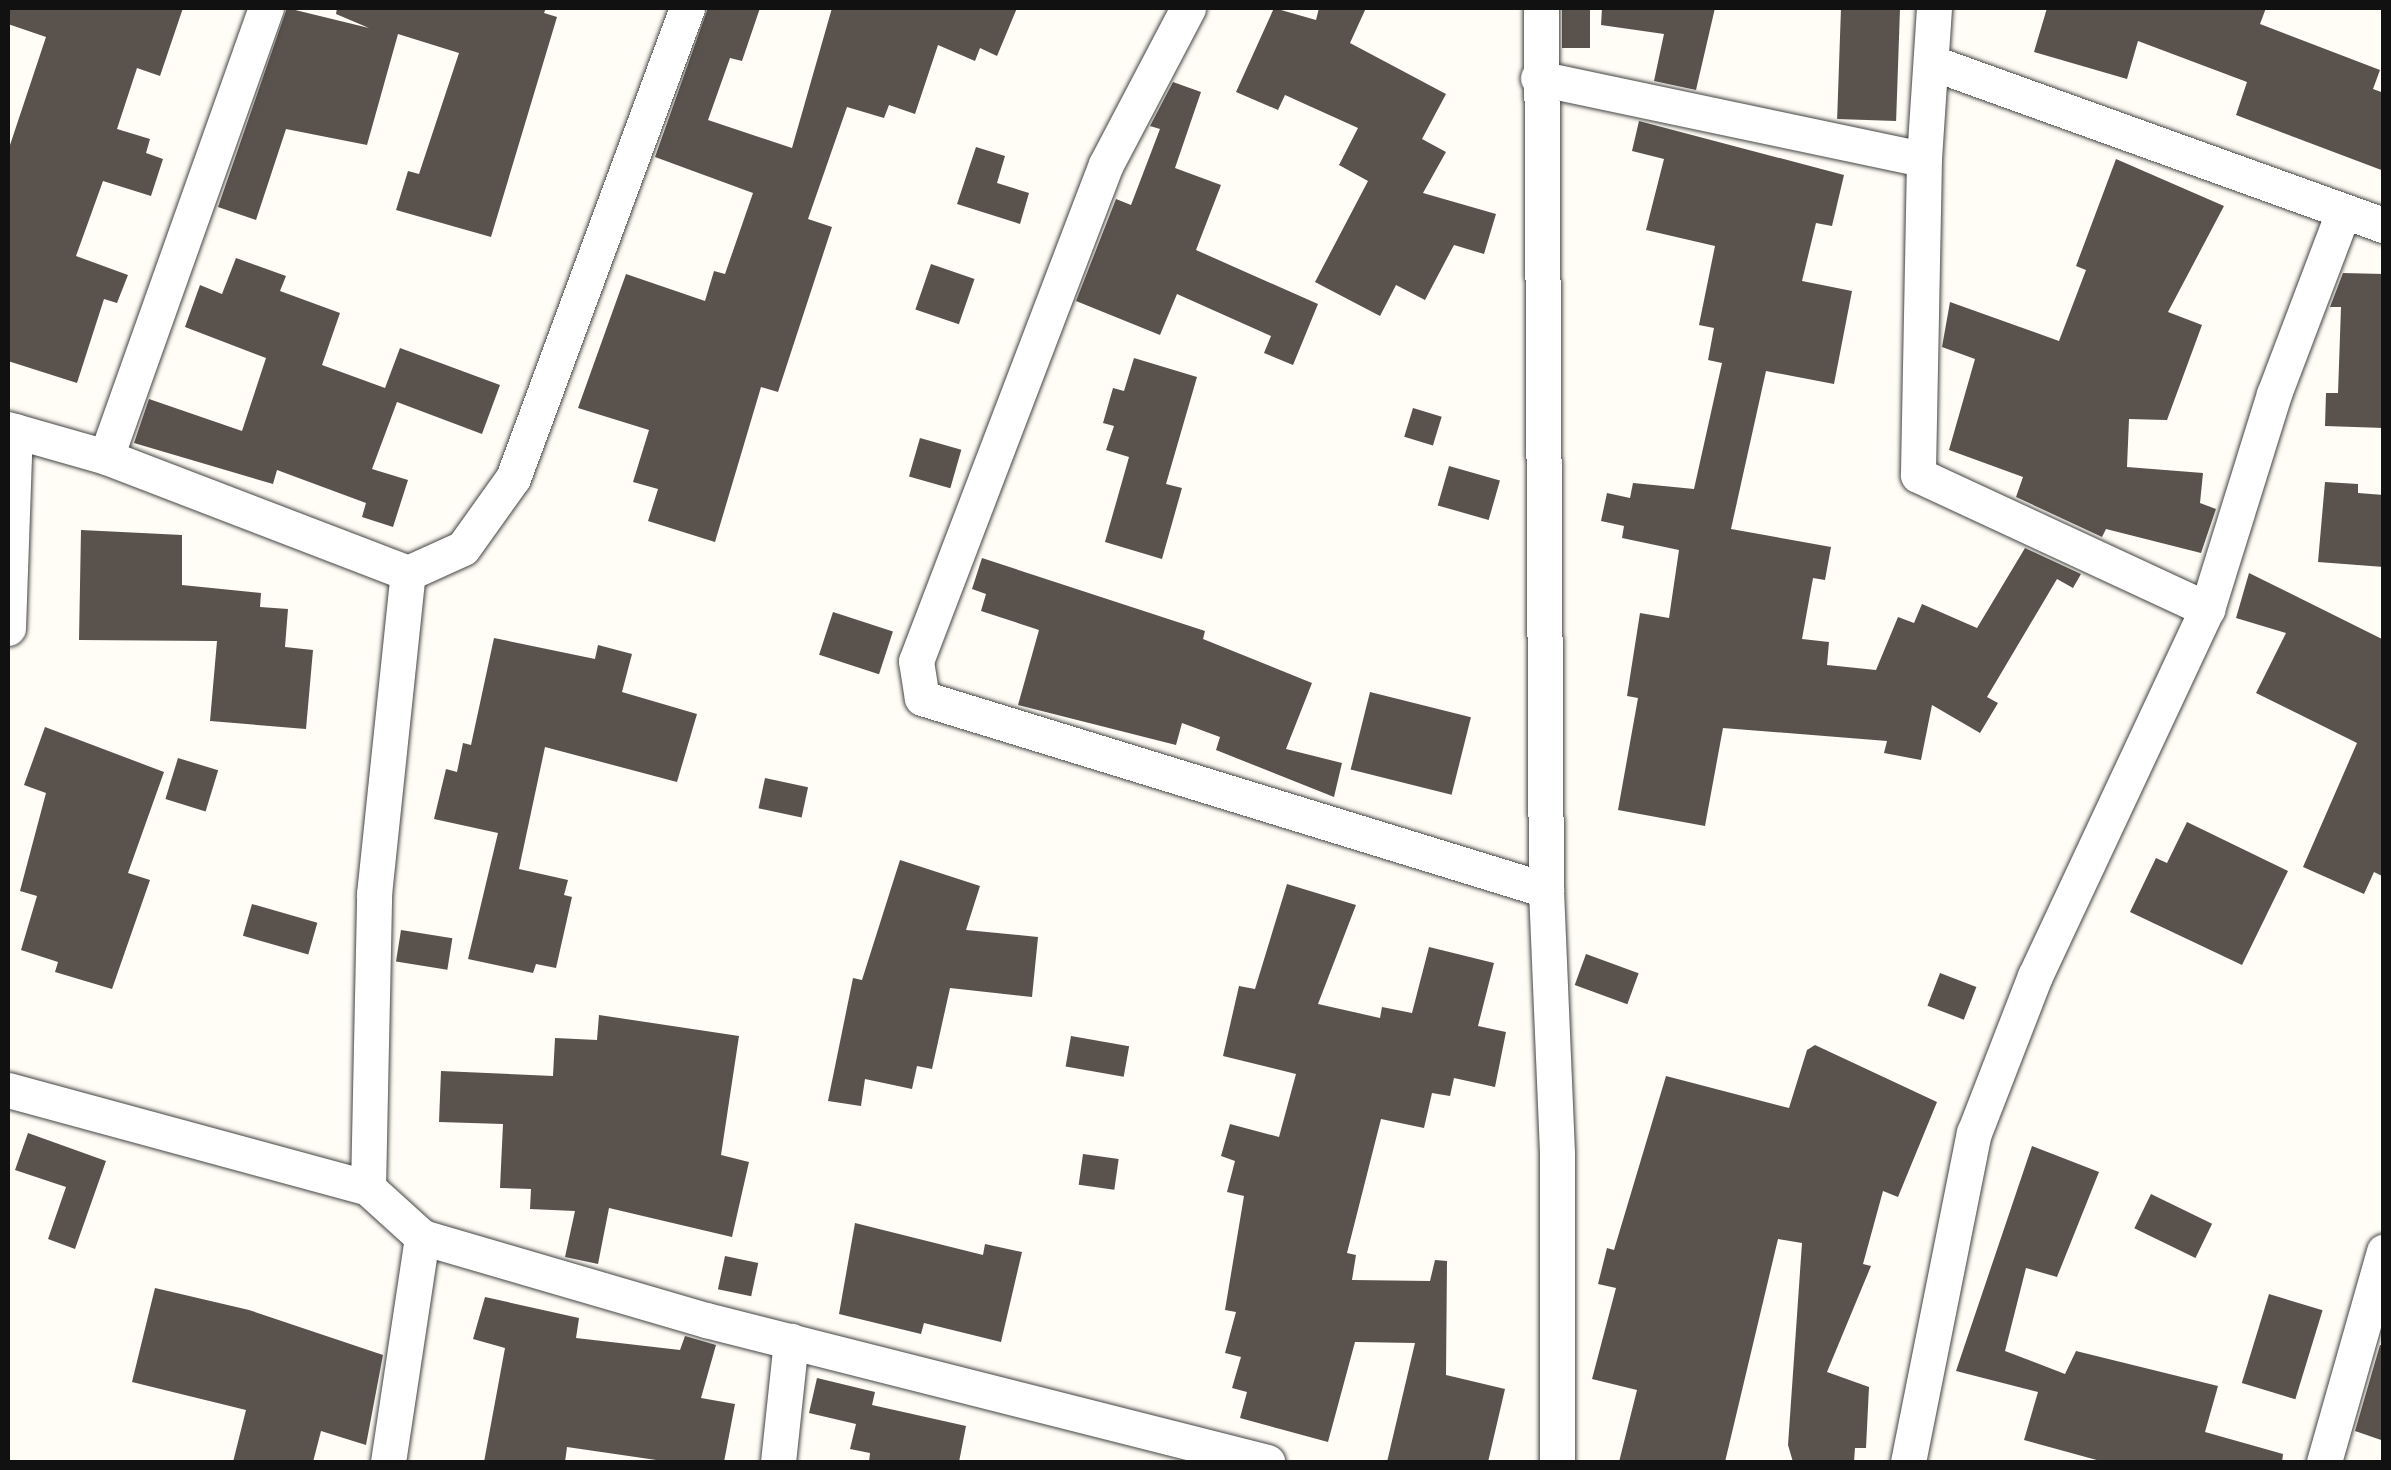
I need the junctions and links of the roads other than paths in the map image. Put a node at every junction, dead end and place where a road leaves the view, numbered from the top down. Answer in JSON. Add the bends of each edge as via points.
{"nodes":[{"id":1,"x":266,"y":8,"type":"edge"},
{"id":2,"x":687,"y":8,"type":"edge"},
{"id":3,"x":1188,"y":8,"type":"edge"},
{"id":4,"x":1541,"y":8,"type":"edge"},
{"id":5,"x":1934,"y":8,"type":"edge"},
{"id":6,"x":1933,"y":63,"type":"junction"},
{"id":7,"x":1538,"y":78,"type":"junction"},
{"id":8,"x":1924,"y":159,"type":"junction"},
{"id":9,"x":2343,"y":212,"type":"junction"},
{"id":10,"x":2384,"y":225,"type":"edge"},
{"id":11,"x":11,"y":430,"type":"edge"},
{"id":12,"x":106,"y":457,"type":"junction"},
{"id":13,"x":408,"y":573,"type":"junction"},
{"id":14,"x":2206,"y":610,"type":"junction"},
{"id":15,"x":8,"y":628,"type":"edge"},
{"id":16,"x":1546,"y":890,"type":"junction"},
{"id":17,"x":8,"y":1090,"type":"edge"},
{"id":18,"x":368,"y":1188,"type":"junction"},
{"id":19,"x":422,"y":1237,"type":"junction"},
{"id":20,"x":2384,"y":1251,"type":"edge"},
{"id":21,"x":792,"y":1340,"type":"junction"},
{"id":22,"x":1174,"y":1450,"type":"edge"},
{"id":23,"x":388,"y":1462,"type":"edge"},
{"id":24,"x":778,"y":1462,"type":"edge"},
{"id":25,"x":1267,"y":1462,"type":"edge"},
{"id":26,"x":1557,"y":1462,"type":"edge"},
{"id":27,"x":1908,"y":1462,"type":"edge"},
{"id":28,"x":2324,"y":1462,"type":"edge"}],
"edges":[{"from":1,"to":12,"type":"street"},
{"from":2,"to":13,"type":"street","via":[[513,478],[464,548]]},
{"from":3,"to":16,"type":"street","via":[[1106,164],[916,661],[922,698]]},
{"from":4,"to":7,"type":"street"},
{"from":5,"to":6,"type":"street"},
{"from":6,"to":8,"type":"street"},
{"from":6,"to":9,"type":"street"},
{"from":7,"to":8,"type":"street"},
{"from":7,"to":16,"type":"street"},
{"from":8,"to":14,"type":"street","via":[[1918,475]]},
{"from":9,"to":10,"type":"street"},
{"from":9,"to":14,"type":"street","via":[[2274,394]]},
{"from":11,"to":12,"type":"street"},
{"from":11,"to":15,"type":"street"},
{"from":12,"to":13,"type":"street"},
{"from":13,"to":18,"type":"street","via":[[374,894]]},
{"from":14,"to":27,"type":"street","via":[[2035,976],[1974,1133]]},
{"from":16,"to":26,"type":"street","via":[[1558,1154]]},
{"from":17,"to":18,"type":"street"},
{"from":18,"to":19,"type":"street"},
{"from":19,"to":21,"type":"street"},
{"from":19,"to":23,"type":"street"},
{"from":20,"to":28,"type":"street"},
{"from":21,"to":22,"type":"street"},
{"from":21,"to":24,"type":"street"},
{"from":22,"to":25,"type":"street"}]}
